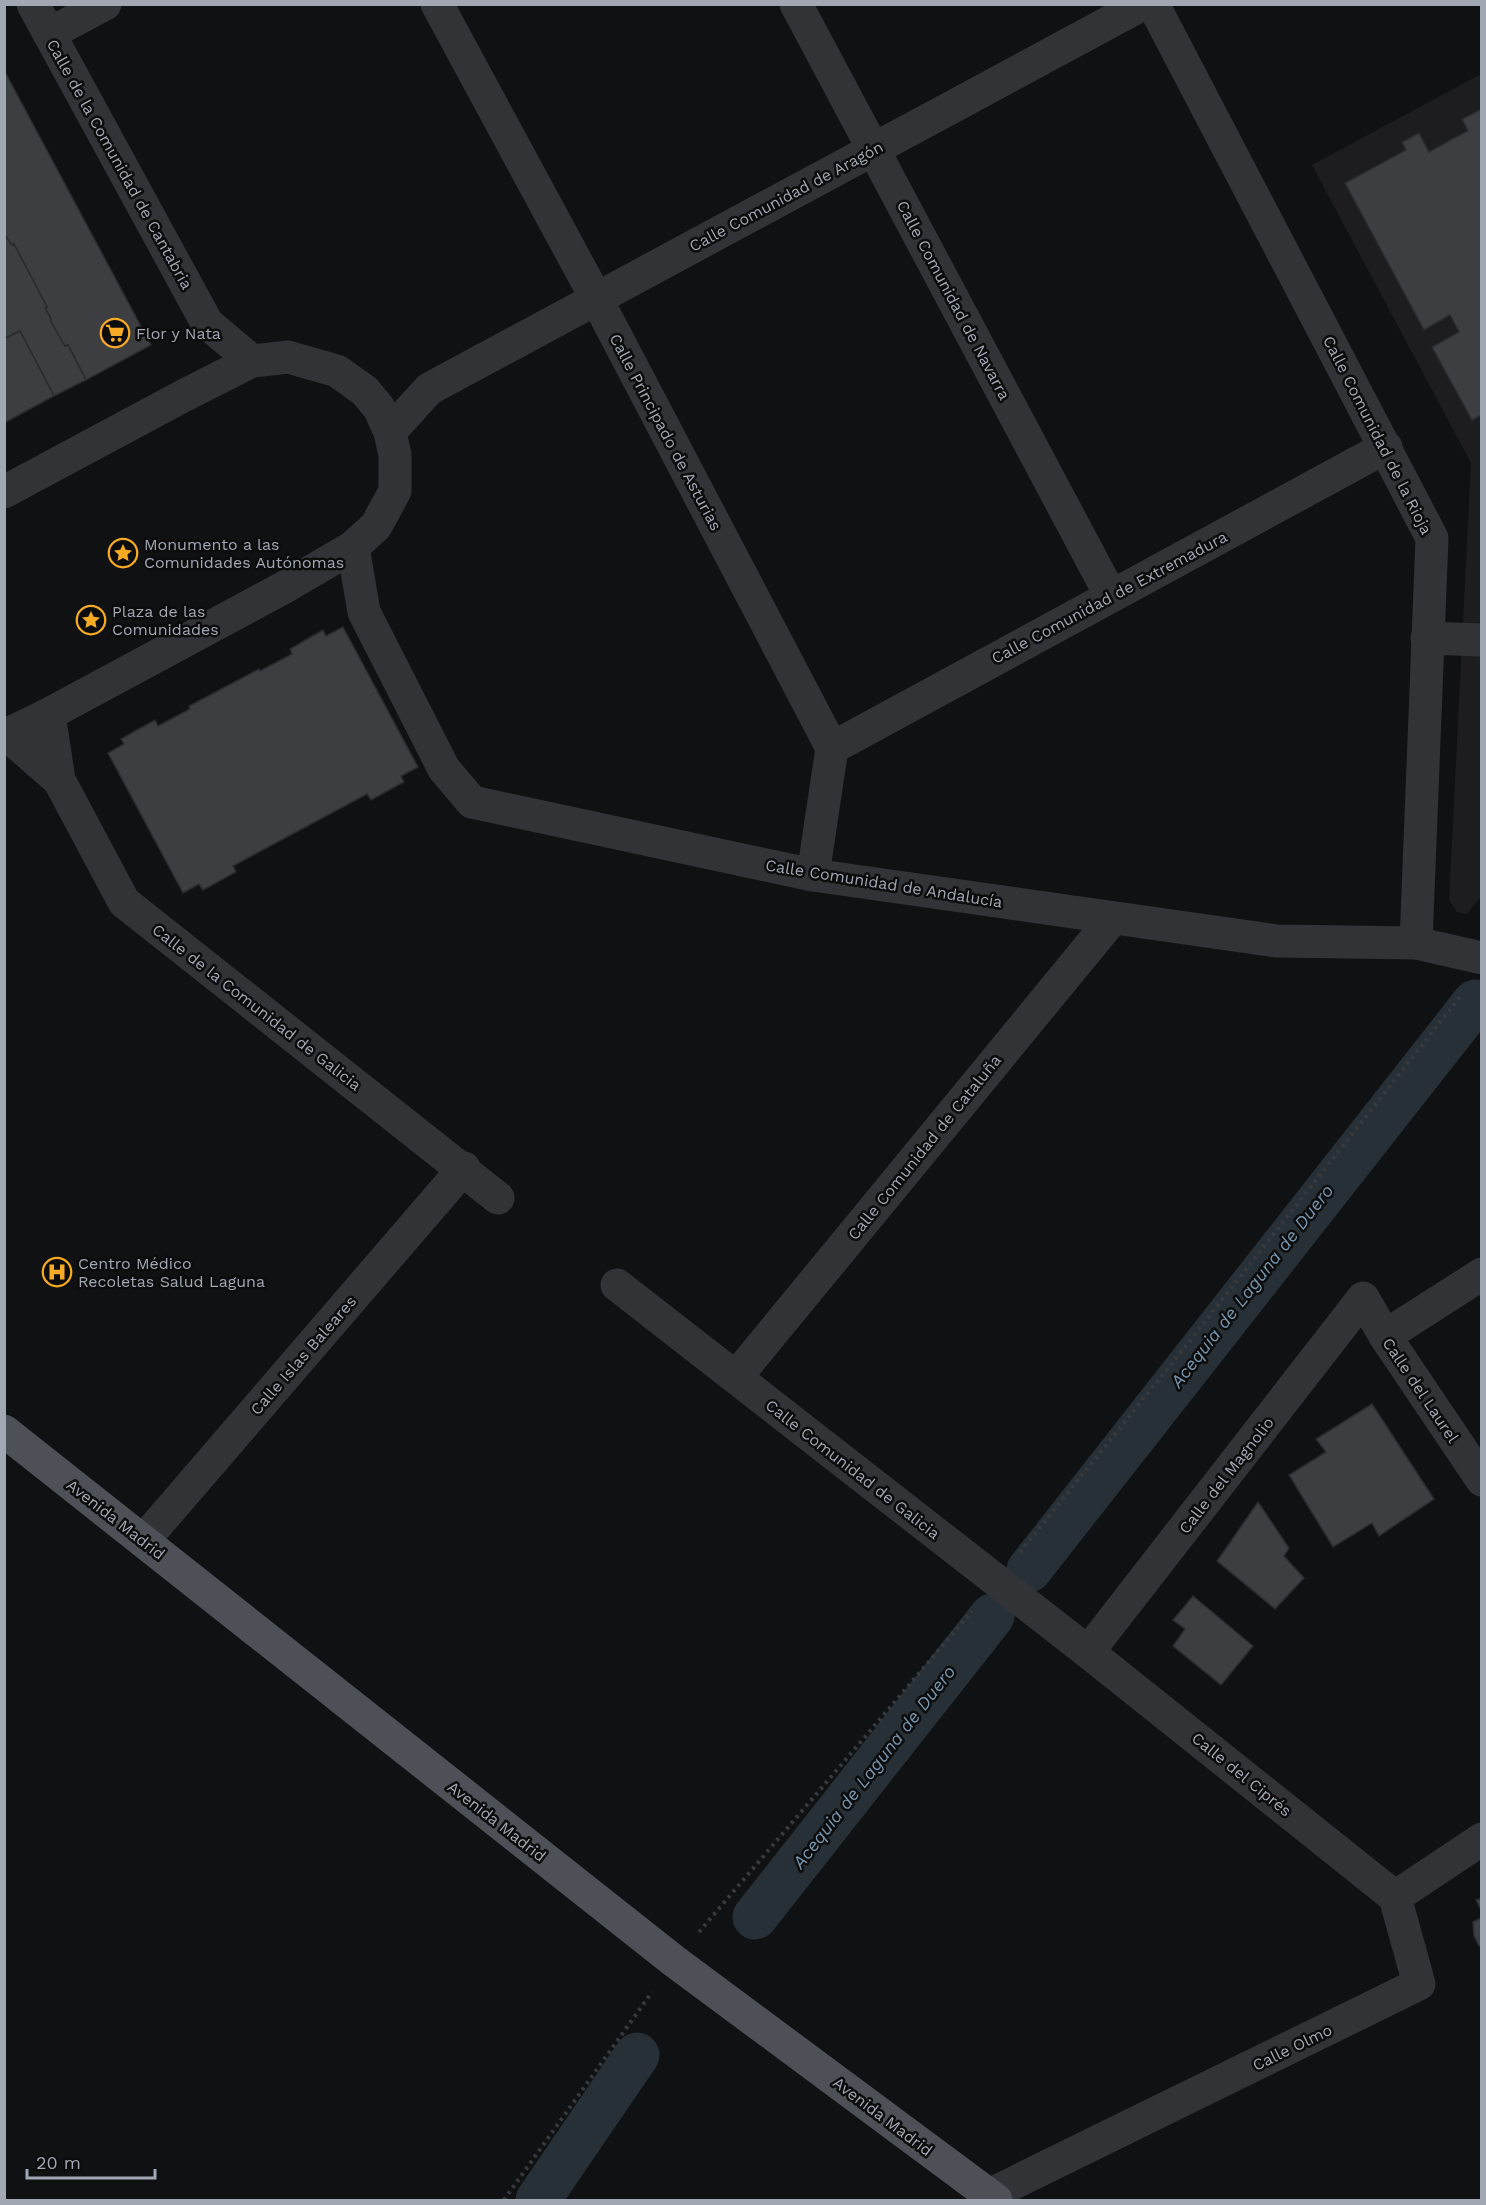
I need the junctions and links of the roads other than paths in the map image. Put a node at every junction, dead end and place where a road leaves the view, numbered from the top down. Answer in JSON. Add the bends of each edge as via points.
{"nodes":[{"id":1,"x":33,"y":4,"type":"edge"},
{"id":2,"x":105,"y":4,"type":"edge"},
{"id":3,"x":437,"y":4,"type":"edge"},
{"id":4,"x":796,"y":4,"type":"edge"},
{"id":5,"x":1143,"y":4,"type":"edge"},
{"id":6,"x":1153,"y":4,"type":"edge"},
{"id":7,"x":49,"y":34,"type":"junction"},
{"id":8,"x":874,"y":149,"type":"junction"},
{"id":9,"x":596,"y":298,"type":"junction"},
{"id":10,"x":207,"y":323,"type":"junction"},
{"id":11,"x":252,"y":361,"type":"junction"},
{"id":12,"x":214,"y":379,"type":"junction"},
{"id":13,"x":429,"y":389,"type":"junction"},
{"id":14,"x":365,"y":391,"type":"junction"},
{"id":15,"x":390,"y":432,"type":"junction"},
{"id":16,"x":1386,"y":447,"type":"junction"},
{"id":17,"x":4,"y":492,"type":"edge"},
{"id":18,"x":354,"y":547,"type":"junction"},
{"id":19,"x":320,"y":568,"type":"junction"},
{"id":20,"x":1111,"y":596,"type":"junction"},
{"id":21,"x":364,"y":612,"type":"junction"},
{"id":22,"x":1428,"y":638,"type":"junction"},
{"id":23,"x":1482,"y":640,"type":"edge"},
{"id":24,"x":50,"y":714,"type":"junction"},
{"id":25,"x":6,"y":736,"type":"edge"},
{"id":26,"x":832,"y":747,"type":"junction"},
{"id":27,"x":59,"y":780,"type":"junction"},
{"id":28,"x":813,"y":875,"type":"junction"},
{"id":29,"x":1113,"y":918,"type":"junction"},
{"id":30,"x":1416,"y":943,"type":"junction"},
{"id":31,"x":1482,"y":958,"type":"edge"},
{"id":32,"x":464,"y":1168,"type":"junction"},
{"id":33,"x":498,"y":1198,"type":"dead end"},
{"id":34,"x":1482,"y":1274,"type":"edge"},
{"id":35,"x":617,"y":1285,"type":"dead end"},
{"id":36,"x":1363,"y":1298,"type":"joint"},
{"id":37,"x":1385,"y":1336,"type":"junction"},
{"id":38,"x":736,"y":1377,"type":"junction"},
{"id":39,"x":4,"y":1431,"type":"edge"},
{"id":40,"x":1482,"y":1480,"type":"edge"},
{"id":41,"x":143,"y":1541,"type":"junction"},
{"id":42,"x":1088,"y":1652,"type":"junction"},
{"id":43,"x":1482,"y":1839,"type":"edge"},
{"id":44,"x":1395,"y":1897,"type":"junction"},
{"id":45,"x":993,"y":2198,"type":"edge"}],
"edges":[{"from":1,"to":7,"type":"street","name":"Calle de la Comunidad de Cantabria"},
{"from":2,"to":7,"type":"street"},
{"from":3,"to":9,"type":"street","name":"Calle Principado de Asturias"},
{"from":4,"to":8,"type":"street","name":"Calle Comunidad de Navarra"},
{"from":5,"to":8,"type":"street","name":"Calle Comunidad de Aragón"},
{"from":6,"to":16,"type":"street","name":"Calle Comunidad de la Rioja"},
{"from":7,"to":10,"type":"street","name":"Calle de la Comunidad de Cantabria"},
{"from":8,"to":9,"type":"street","name":"Calle Comunidad de Aragón"},
{"from":8,"to":20,"type":"street","name":"Calle Comunidad de Navarra"},
{"from":9,"to":13,"type":"street","name":"Calle Comunidad de Aragón"},
{"from":9,"to":26,"type":"street","name":"Calle Principado de Asturias"},
{"from":10,"to":11,"type":"street","name":"Calle de la Comunidad de Cantabria"},
{"from":10,"to":12,"type":"street","name":"Calle de la Comunidad de Cantabria"},
{"from":11,"to":12,"type":"street"},
{"from":11,"to":14,"type":"street","via":[[288,357],[337,371]]},
{"from":12,"to":17,"type":"street"},
{"from":13,"to":14,"type":"street","name":"Calle Comunidad de Aragón"},
{"from":13,"to":15,"type":"street","name":"Calle Comunidad de Aragón"},
{"from":14,"to":15,"type":"street","via":[[379,408]]},
{"from":15,"to":18,"type":"street","via":[[395,455],[395,491],[376,526]]},
{"from":16,"to":20,"type":"street","name":"Calle Comunidad de Extremadura"},
{"from":16,"to":22,"type":"street","name":"Calle Comunidad de la Rioja","via":[[1432,538]]},
{"from":18,"to":19,"type":"street"},
{"from":18,"to":21,"type":"street","name":"Calle Comunidad de Andalucía"},
{"from":19,"to":21,"type":"street","name":"Calle Comunidad de Andalucía"},
{"from":19,"to":24,"type":"street"},
{"from":20,"to":26,"type":"street","name":"Calle Comunidad de Extremadura"},
{"from":21,"to":28,"type":"street","name":"Calle Comunidad de Andalucía","via":[[444,769],[472,802]]},
{"from":22,"to":23,"type":"street"},
{"from":22,"to":30,"type":"street","name":"Calle Comunidad de la Rioja"},
{"from":24,"to":25,"type":"street"},
{"from":24,"to":27,"type":"street","name":"Calle de la Comunidad de Galicia"},
{"from":25,"to":27,"type":"street","name":"Calle de la Comunidad de Galicia"},
{"from":26,"to":28,"type":"street"},
{"from":27,"to":32,"type":"street","name":"Calle de la Comunidad de Galicia","via":[[123,902]]},
{"from":28,"to":29,"type":"street","name":"Calle Comunidad de Andalucía"},
{"from":29,"to":30,"type":"street","name":"Calle Comunidad de Andalucía","via":[[1276,941]]},
{"from":29,"to":38,"type":"street","name":"Calle Comunidad de Cataluña"},
{"from":30,"to":31,"type":"street","name":"Calle Comunidad de Andalucía"},
{"from":32,"to":33,"type":"street","name":"Calle de la Comunidad de Galicia"},
{"from":32,"to":41,"type":"street","name":"Calle Islas Baleares"},
{"from":34,"to":37,"type":"street"},
{"from":35,"to":38,"type":"street","name":"Calle Comunidad de Galicia"},
{"from":36,"to":37,"type":"street","name":"Calle del Laurel"},
{"from":36,"to":42,"type":"street","name":"Calle del Magnolio"},
{"from":37,"to":40,"type":"street","name":"Calle del Laurel"},
{"from":38,"to":42,"type":"street","name":"Calle Comunidad de Galicia"},
{"from":39,"to":41,"type":"main road","name":"Avenida Madrid"},
{"from":41,"to":45,"type":"main road","name":"Avenida Madrid","via":[[674,1961]]},
{"from":42,"to":44,"type":"street","name":"Calle del Ciprés"},
{"from":43,"to":44,"type":"street"},
{"from":44,"to":45,"type":"street","name":"Calle Olmo","via":[[1419,1984]]}]}
